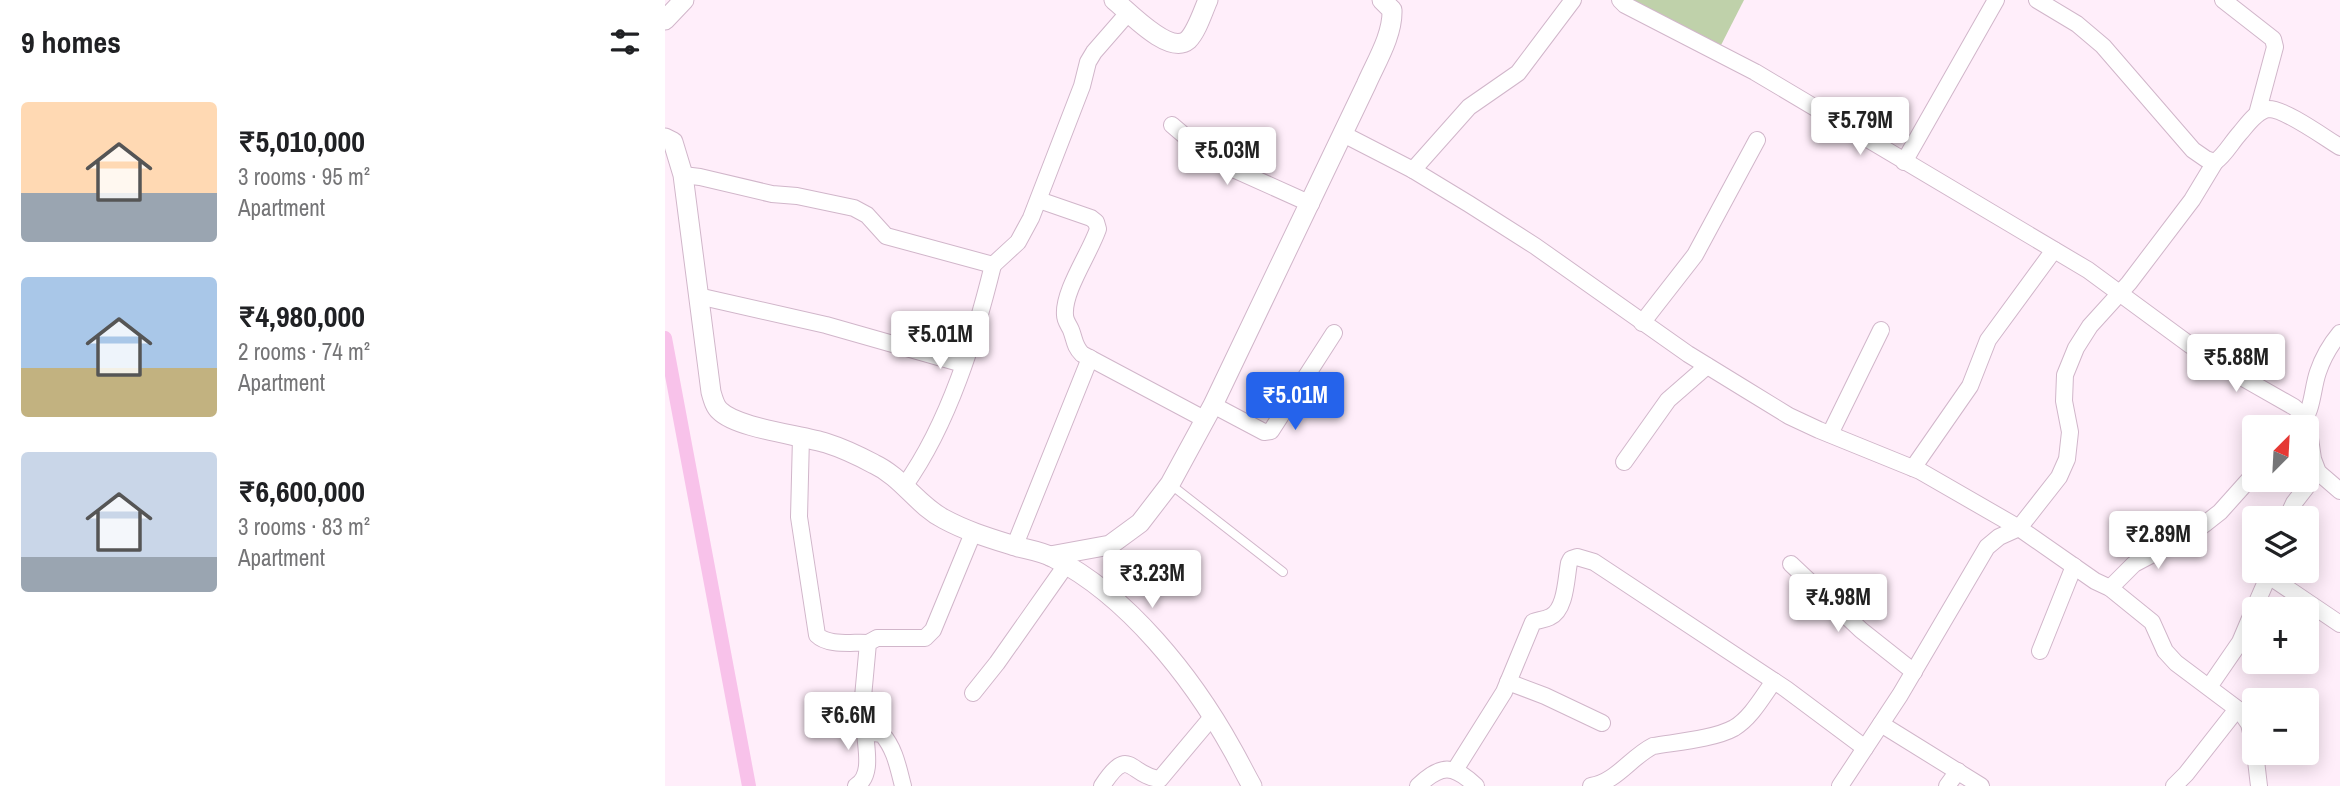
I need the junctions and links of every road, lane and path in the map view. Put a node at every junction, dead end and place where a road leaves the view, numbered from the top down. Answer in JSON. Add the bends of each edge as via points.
{"nodes":[{"id":1,"x":684,"y":0,"type":"edge"},
{"id":2,"x":1208,"y":0,"type":"edge"},
{"id":3,"x":1382,"y":0,"type":"edge"},
{"id":4,"x":1573,"y":0,"type":"edge"},
{"id":5,"x":1620,"y":0,"type":"edge"},
{"id":6,"x":1996,"y":0,"type":"edge"},
{"id":7,"x":2037,"y":0,"type":"edge"},
{"id":8,"x":2223,"y":0,"type":"edge"},
{"id":9,"x":1121,"y":7,"type":"edge"},
{"id":10,"x":665,"y":20,"type":"edge"},
{"id":11,"x":2257,"y":114,"type":"junction"},
{"id":12,"x":1172,"y":125,"type":"dead end"},
{"id":13,"x":1343,"y":134,"type":"junction"},
{"id":14,"x":665,"y":138,"type":"edge"},
{"id":15,"x":1757,"y":140,"type":"dead end"},
{"id":16,"x":2340,"y":147,"type":"edge"},
{"id":17,"x":1904,"y":162,"type":"junction"},
{"id":18,"x":2215,"y":162,"type":"junction"},
{"id":19,"x":1413,"y":170,"type":"junction"},
{"id":20,"x":683,"y":175,"type":"junction"},
{"id":21,"x":1039,"y":200,"type":"junction"},
{"id":22,"x":1311,"y":204,"type":"junction"},
{"id":23,"x":2054,"y":250,"type":"junction"},
{"id":24,"x":993,"y":265,"type":"junction"},
{"id":25,"x":2119,"y":293,"type":"junction"},
{"id":26,"x":698,"y":296,"type":"junction"},
{"id":27,"x":1642,"y":323,"type":"junction"},
{"id":28,"x":1881,"y":330,"type":"dead end"},
{"id":29,"x":1334,"y":333,"type":"dead end"},
{"id":30,"x":2340,"y":333,"type":"edge"},
{"id":31,"x":1090,"y":358,"type":"junction"},
{"id":32,"x":963,"y":364,"type":"junction"},
{"id":33,"x":1707,"y":366,"type":"junction"},
{"id":34,"x":1210,"y":412,"type":"junction"},
{"id":35,"x":2294,"y":415,"type":"edge"},
{"id":36,"x":2305,"y":415,"type":"edge"},
{"id":37,"x":1830,"y":434,"type":"junction"},
{"id":38,"x":801,"y":437,"type":"junction"},
{"id":39,"x":1623,"y":462,"type":"dead end"},
{"id":40,"x":1913,"y":468,"type":"junction"},
{"id":41,"x":2319,"y":473,"type":"edge"},
{"id":42,"x":1170,"y":484,"type":"junction"},
{"id":43,"x":905,"y":485,"type":"junction"},
{"id":44,"x":2242,"y":487,"type":"edge"},
{"id":45,"x":2340,"y":491,"type":"edge"},
{"id":46,"x":2019,"y":527,"type":"junction"},
{"id":47,"x":972,"y":533,"type":"junction"},
{"id":48,"x":1015,"y":545,"type":"junction"},
{"id":49,"x":1058,"y":560,"type":"junction"},
{"id":50,"x":1791,"y":564,"type":"dead end"},
{"id":51,"x":2074,"y":566,"type":"junction"},
{"id":52,"x":1283,"y":572,"type":"dead end"},
{"id":53,"x":2284,"y":583,"type":"edge"},
{"id":54,"x":2110,"y":588,"type":"junction"},
{"id":55,"x":2340,"y":624,"type":"edge"},
{"id":56,"x":2242,"y":637,"type":"edge"},
{"id":57,"x":868,"y":643,"type":"junction"},
{"id":58,"x":2040,"y":651,"type":"dead end"},
{"id":59,"x":1914,"y":672,"type":"junction"},
{"id":60,"x":1774,"y":681,"type":"junction"},
{"id":61,"x":1508,"y":682,"type":"junction"},
{"id":62,"x":2209,"y":687,"type":"junction"},
{"id":63,"x":973,"y":693,"type":"dead end"},
{"id":64,"x":2237,"y":709,"type":"junction"},
{"id":65,"x":2242,"y":715,"type":"edge"},
{"id":66,"x":1212,"y":717,"type":"junction"},
{"id":67,"x":1602,"y":723,"type":"dead end"},
{"id":68,"x":1881,"y":724,"type":"junction"},
{"id":69,"x":865,"y":732,"type":"junction"},
{"id":70,"x":1865,"y":748,"type":"junction"},
{"id":71,"x":2257,"y":765,"type":"edge"},
{"id":72,"x":1455,"y":770,"type":"junction"},
{"id":73,"x":1958,"y":771,"type":"junction"},
{"id":74,"x":856,"y":786,"type":"edge"},
{"id":75,"x":903,"y":786,"type":"edge"},
{"id":76,"x":1102,"y":786,"type":"edge"},
{"id":77,"x":1252,"y":786,"type":"edge"},
{"id":78,"x":1418,"y":786,"type":"edge"},
{"id":79,"x":1476,"y":786,"type":"edge"},
{"id":80,"x":1577,"y":786,"type":"edge"},
{"id":81,"x":1591,"y":786,"type":"edge"},
{"id":82,"x":1840,"y":786,"type":"edge"},
{"id":83,"x":1947,"y":786,"type":"edge"},
{"id":84,"x":1981,"y":786,"type":"edge"},
{"id":85,"x":2174,"y":786,"type":"edge"},
{"id":86,"x":2259,"y":786,"type":"edge"}],
"edges":[{"from":1,"to":10,"type":"street"},
{"from":2,"to":9,"type":"street","via":[[1191,36],[1179,43],[1157,36]]},
{"from":3,"to":13,"type":"street","via":[[1392,10],[1388,33]]},
{"from":4,"to":19,"type":"street","via":[[1518,73],[1469,107]]},
{"from":5,"to":17,"type":"street","via":[[1755,72]]},
{"from":6,"to":17,"type":"street"},
{"from":7,"to":18,"type":"street","via":[[2103,46],[2193,150]]},
{"from":8,"to":11,"type":"street","via":[[2273,39],[2275,47]]},
{"from":9,"to":21,"type":"street","via":[[1088,62]]},
{"from":11,"to":16,"type":"street","via":[[2267,109],[2280,111]]},
{"from":11,"to":18,"type":"street"},
{"from":12,"to":22,"type":"street","via":[[1213,160]]},
{"from":13,"to":19,"type":"street"},
{"from":13,"to":22,"type":"street"},
{"from":14,"to":20,"type":"street","via":[[673,142]]},
{"from":15,"to":27,"type":"street","via":[[1695,255]]},
{"from":17,"to":23,"type":"street"},
{"from":18,"to":25,"type":"street","via":[[2192,200]]},
{"from":19,"to":27,"type":"street","via":[[1535,246]]},
{"from":20,"to":24,"type":"street","via":[[855,208],[886,236]]},
{"from":20,"to":26,"type":"street"},
{"from":21,"to":24,"type":"street","via":[[1018,242]]},
{"from":21,"to":31,"type":"street","via":[[1096,222],[1095,239],[1065,313],[1075,347]]},
{"from":22,"to":34,"type":"street"},
{"from":23,"to":25,"type":"street"},
{"from":23,"to":40,"type":"street","via":[[1988,340],[1970,386]]},
{"from":24,"to":32,"type":"street"},
{"from":25,"to":35,"type":"street","via":[[2221,366],[2274,394]]},
{"from":25,"to":46,"type":"street","via":[[2090,326],[2064,374],[2070,432],[2067,459],[2059,477]]},
{"from":26,"to":32,"type":"street"},
{"from":26,"to":38,"type":"street","via":[[711,392],[720,412],[737,421]]},
{"from":27,"to":33,"type":"street"},
{"from":28,"to":37,"type":"street"},
{"from":29,"to":34,"type":"street","via":[[1271,431]]},
{"from":30,"to":36,"type":"street","via":[[2322,360]]},
{"from":31,"to":34,"type":"street"},
{"from":31,"to":48,"type":"street"},
{"from":32,"to":43,"type":"street","via":[[936,433]]},
{"from":33,"to":37,"type":"street","via":[[1789,416]]},
{"from":33,"to":39,"type":"street","via":[[1668,400]]},
{"from":34,"to":42,"type":"street"},
{"from":37,"to":40,"type":"street"},
{"from":38,"to":43,"type":"street","via":[[866,460]]},
{"from":38,"to":57,"type":"street","via":[[799,517],[814,627],[822,640]]},
{"from":40,"to":46,"type":"street"},
{"from":41,"to":45,"type":"street"},
{"from":42,"to":49,"type":"street","via":[[1140,523],[1110,545]]},
{"from":42,"to":52,"type":"lane"},
{"from":43,"to":47,"type":"street","via":[[942,519]]},
{"from":44,"to":54,"type":"street","via":[[2206,523],[2134,564]]},
{"from":46,"to":51,"type":"street"},
{"from":46,"to":59,"type":"street","via":[[1987,547]]},
{"from":47,"to":48,"type":"street"},
{"from":47,"to":57,"type":"street","via":[[933,630],[925,638],[877,638]]},
{"from":48,"to":49,"type":"street"},
{"from":49,"to":63,"type":"street","via":[[997,663]]},
{"from":49,"to":66,"type":"street","via":[[1111,596],[1160,647]]},
{"from":50,"to":59,"type":"street"},
{"from":51,"to":54,"type":"street"},
{"from":51,"to":58,"type":"street"},
{"from":53,"to":55,"type":"street"},
{"from":54,"to":62,"type":"street","via":[[2145,614],[2171,657]]},
{"from":56,"to":62,"type":"street"},
{"from":57,"to":69,"type":"street"},
{"from":59,"to":68,"type":"street"},
{"from":60,"to":61,"type":"street","via":[[1594,562],[1577,556],[1569,563],[1563,600],[1551,617],[1532,622]]},
{"from":60,"to":70,"type":"street"},
{"from":60,"to":81,"type":"street","via":[[1734,728],[1653,746],[1608,781]]},
{"from":61,"to":67,"type":"street"},
{"from":61,"to":72,"type":"street"},
{"from":62,"to":64,"type":"street"},
{"from":64,"to":65,"type":"street"},
{"from":64,"to":85,"type":"street"},
{"from":66,"to":76,"type":"street","via":[[1160,779],[1127,764],[1112,770]]},
{"from":66,"to":77,"type":"street"},
{"from":68,"to":70,"type":"street"},
{"from":68,"to":73,"type":"street"},
{"from":69,"to":74,"type":"street","via":[[866,775]]},
{"from":69,"to":75,"type":"street","via":[[882,734],[893,748]]},
{"from":70,"to":82,"type":"street"},
{"from":71,"to":86,"type":"street"},
{"from":72,"to":78,"type":"street","via":[[1441,769]]},
{"from":72,"to":79,"type":"street"},
{"from":73,"to":83,"type":"street"},
{"from":73,"to":84,"type":"street"},
{"from":80,"to":81,"type":"street"}]}
